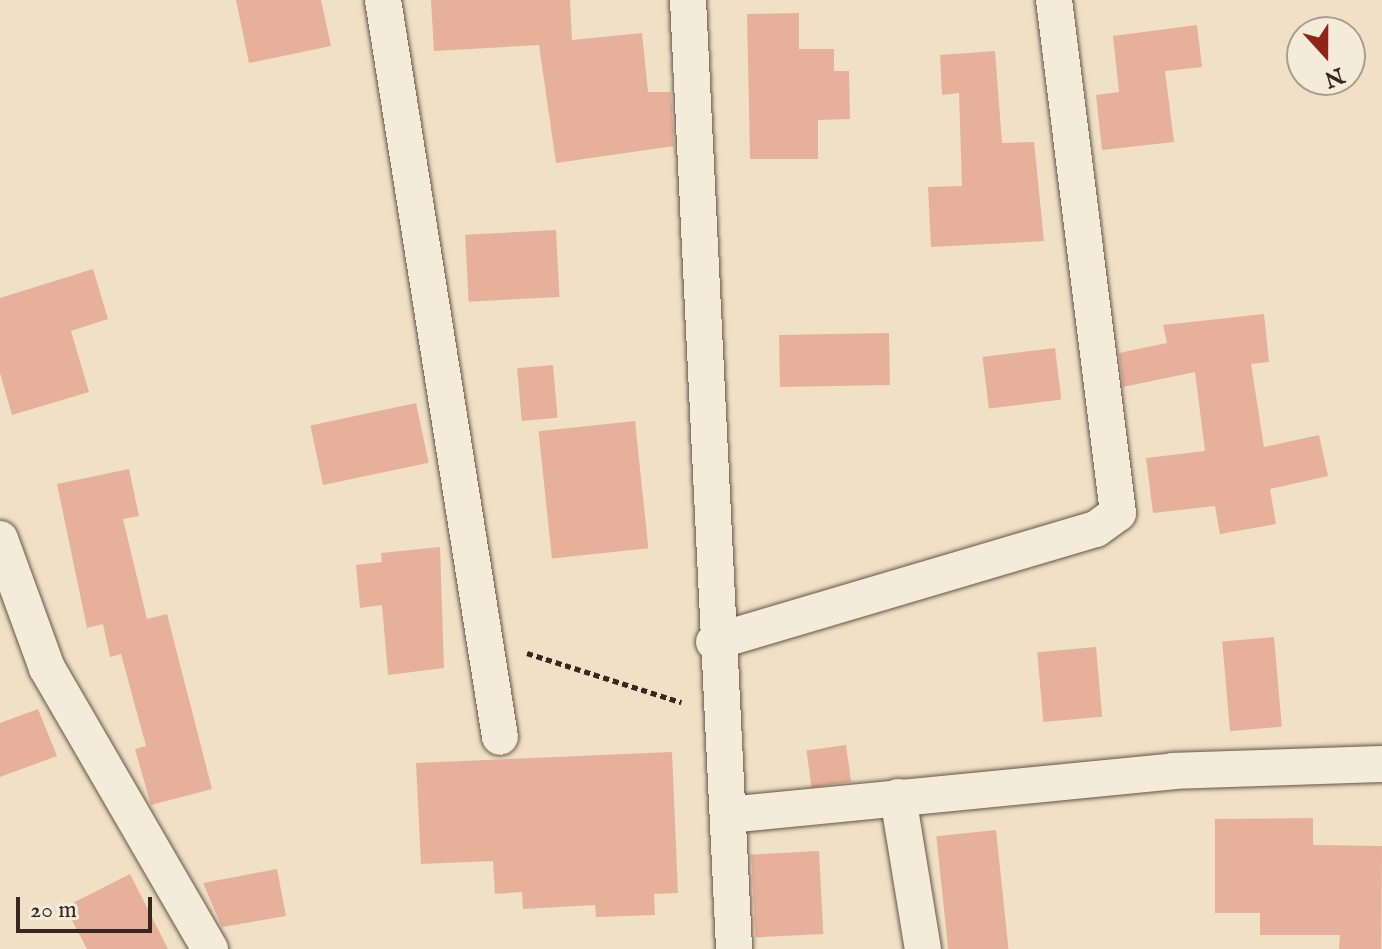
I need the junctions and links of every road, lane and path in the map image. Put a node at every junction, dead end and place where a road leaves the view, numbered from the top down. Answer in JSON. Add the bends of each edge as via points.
{"nodes":[{"id":1,"x":383,"y":0,"type":"edge"},
{"id":2,"x":688,"y":0,"type":"edge"},
{"id":3,"x":1054,"y":0,"type":"edge"},
{"id":4,"x":0,"y":539,"type":"edge"},
{"id":5,"x":482,"y":630,"type":"junction"},
{"id":6,"x":714,"y":642,"type":"junction"},
{"id":7,"x":721,"y":712,"type":"junction"},
{"id":8,"x":500,"y":737,"type":"dead end"},
{"id":9,"x":1382,"y":764,"type":"edge"},
{"id":10,"x":898,"y":797,"type":"junction"},
{"id":11,"x":728,"y":815,"type":"junction"},
{"id":12,"x":210,"y":949,"type":"edge"},
{"id":13,"x":734,"y":949,"type":"edge"},
{"id":14,"x":923,"y":949,"type":"edge"}],
"edges":[{"from":1,"to":5,"type":"street"},
{"from":2,"to":6,"type":"street"},
{"from":3,"to":6,"type":"street","via":[[1118,513],[1096,529]]},
{"from":4,"to":12,"type":"street","via":[[47,668]]},
{"from":5,"to":7,"type":"path","via":[[539,659]]},
{"from":5,"to":8,"type":"street"},
{"from":6,"to":7,"type":"street"},
{"from":7,"to":11,"type":"street"},
{"from":9,"to":10,"type":"street","via":[[1173,771]]},
{"from":10,"to":11,"type":"street"},
{"from":10,"to":14,"type":"street"},
{"from":11,"to":13,"type":"street"}]}
